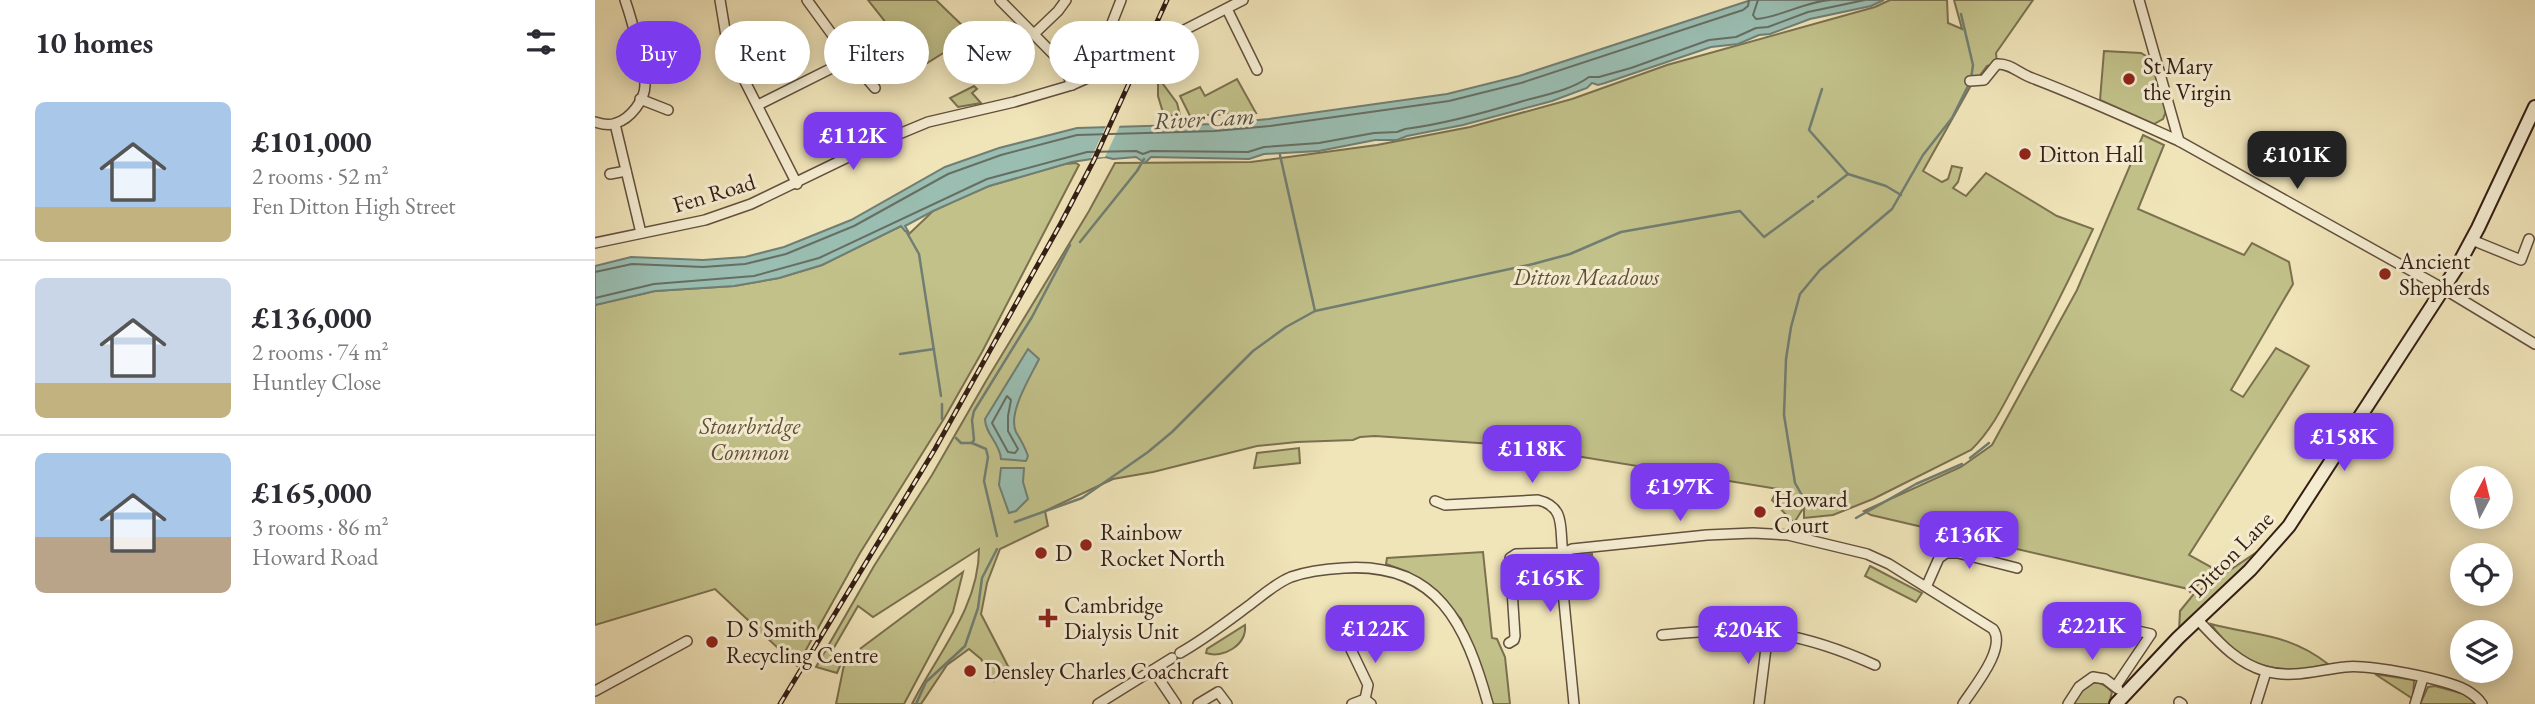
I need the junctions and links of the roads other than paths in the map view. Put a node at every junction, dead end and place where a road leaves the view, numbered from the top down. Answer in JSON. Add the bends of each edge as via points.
{"nodes":[{"id":1,"x":625,"y":0,"type":"edge"},
{"id":2,"x":720,"y":0,"type":"edge"},
{"id":3,"x":807,"y":0,"type":"edge"},
{"id":4,"x":1000,"y":0,"type":"edge"},
{"id":5,"x":1066,"y":0,"type":"edge"},
{"id":6,"x":1121,"y":0,"type":"edge"},
{"id":7,"x":2139,"y":0,"type":"edge"},
{"id":8,"x":1235,"y":3,"type":"edge"},
{"id":9,"x":1021,"y":21,"type":"edge"},
{"id":10,"x":1113,"y":21,"type":"edge"},
{"id":11,"x":1199,"y":21,"type":"edge"},
{"id":12,"x":824,"y":23,"type":"edge"},
{"id":13,"x":1035,"y":33,"type":"edge"},
{"id":14,"x":1035,"y":35,"type":"edge"},
{"id":15,"x":1257,"y":70,"type":"dead end"},
{"id":16,"x":824,"y":72,"type":"edge"},
{"id":17,"x":1971,"y":81,"type":"dead end"},
{"id":18,"x":872,"y":84,"type":"edge"},
{"id":19,"x":1072,"y":85,"type":"joint"},
{"id":20,"x":875,"y":88,"type":"dead end"},
{"id":21,"x":640,"y":99,"type":"junction"},
{"id":22,"x":758,"y":105,"type":"junction"},
{"id":23,"x":2535,"y":107,"type":"edge"},
{"id":24,"x":668,"y":110,"type":"dead end"},
{"id":25,"x":2172,"y":117,"type":"junction"},
{"id":26,"x":595,"y":122,"type":"edge"},
{"id":27,"x":615,"y":124,"type":"junction"},
{"id":28,"x":2153,"y":129,"type":"junction"},
{"id":29,"x":2179,"y":141,"type":"junction"},
{"id":30,"x":626,"y":171,"type":"junction"},
{"id":31,"x":610,"y":174,"type":"dead end"},
{"id":32,"x":797,"y":184,"type":"junction"},
{"id":33,"x":641,"y":233,"type":"junction"},
{"id":34,"x":2529,"y":239,"type":"dead end"},
{"id":35,"x":2472,"y":240,"type":"junction"},
{"id":36,"x":595,"y":243,"type":"edge"},
{"id":37,"x":2444,"y":289,"type":"junction"},
{"id":38,"x":2535,"y":344,"type":"edge"},
{"id":39,"x":1435,"y":501,"type":"dead end"},
{"id":40,"x":1563,"y":553,"type":"junction"},
{"id":41,"x":2017,"y":568,"type":"dead end"},
{"id":42,"x":1927,"y":585,"type":"junction"},
{"id":43,"x":2067,"y":615,"type":"dead end"},
{"id":44,"x":2197,"y":619,"type":"junction"},
{"id":45,"x":1767,"y":632,"type":"junction"},
{"id":46,"x":1344,"y":635,"type":"dead end"},
{"id":47,"x":1662,"y":635,"type":"dead end"},
{"id":48,"x":687,"y":641,"type":"dead end"},
{"id":49,"x":1509,"y":643,"type":"dead end"},
{"id":50,"x":1876,"y":665,"type":"dead end"},
{"id":51,"x":1153,"y":670,"type":"junction"},
{"id":52,"x":2266,"y":672,"type":"junction"},
{"id":53,"x":2423,"y":678,"type":"junction"},
{"id":54,"x":595,"y":691,"type":"edge"},
{"id":55,"x":2119,"y":695,"type":"edge"},
{"id":56,"x":1368,"y":702,"type":"edge"},
{"id":57,"x":1098,"y":704,"type":"edge"},
{"id":58,"x":1176,"y":704,"type":"edge"},
{"id":59,"x":1198,"y":704,"type":"edge"},
{"id":60,"x":1227,"y":704,"type":"edge"},
{"id":61,"x":1352,"y":704,"type":"edge"},
{"id":62,"x":1488,"y":704,"type":"edge"},
{"id":63,"x":1574,"y":704,"type":"edge"},
{"id":64,"x":1759,"y":704,"type":"edge"},
{"id":65,"x":1963,"y":704,"type":"edge"},
{"id":66,"x":2068,"y":704,"type":"edge"},
{"id":67,"x":2256,"y":704,"type":"edge"},
{"id":68,"x":2415,"y":704,"type":"edge"},
{"id":69,"x":2482,"y":704,"type":"edge"}],
"edges":[{"from":1,"to":21,"type":"street","via":[[645,86]]},
{"from":2,"to":22,"type":"street","via":[[728,48]]},
{"from":3,"to":12,"type":"street"},
{"from":4,"to":9,"type":"street"},
{"from":5,"to":13,"type":"street"},
{"from":6,"to":10,"type":"street"},
{"from":7,"to":25,"type":"street"},
{"from":8,"to":11,"type":"street","name":"Fen Road"},
{"from":8,"to":15,"type":"street"},
{"from":14,"to":19,"type":"street","via":[[1063,64]]},
{"from":16,"to":22,"type":"street"},
{"from":17,"to":28,"type":"street","via":[[1984,80],[1997,64],[2004,64]]},
{"from":18,"to":20,"type":"street"},
{"from":19,"to":32,"type":"street","name":"Fen Road","via":[[928,122]]},
{"from":21,"to":24,"type":"street"},
{"from":21,"to":27,"type":"street"},
{"from":22,"to":32,"type":"street"},
{"from":23,"to":35,"type":"main road","name":"Ditton Lane"},
{"from":25,"to":28,"type":"street"},
{"from":25,"to":29,"type":"street"},
{"from":26,"to":27,"type":"street"},
{"from":27,"to":30,"type":"street"},
{"from":28,"to":29,"type":"street"},
{"from":29,"to":37,"type":"street"},
{"from":30,"to":31,"type":"street"},
{"from":30,"to":33,"type":"street"},
{"from":32,"to":33,"type":"street","name":"Fen Road","via":[[705,220]]},
{"from":33,"to":36,"type":"street","name":"Fen Road"},
{"from":34,"to":35,"type":"street","via":[[2522,265]]},
{"from":35,"to":37,"type":"main road","name":"Ditton Lane"},
{"from":37,"to":38,"type":"street"},
{"from":37,"to":44,"type":"main road","name":"Ditton Lane","via":[[2289,526]]},
{"from":39,"to":40,"type":"street","via":[[1445,505],[1548,502],[1560,518]]},
{"from":40,"to":42,"type":"street","via":[[1707,535],[1773,533],[1867,554]]},
{"from":40,"to":49,"type":"street","via":[[1510,558],[1515,636]]},
{"from":40,"to":63,"type":"street","via":[[1560,561]]},
{"from":41,"to":42,"type":"street","via":[[1946,553]]},
{"from":42,"to":65,"type":"street","via":[[1997,634],[1995,653]]},
{"from":43,"to":55,"type":"street","via":[[2089,615],[2151,634]]},
{"from":44,"to":52,"type":"street","via":[[2234,656]]},
{"from":44,"to":55,"type":"main road","name":"Ditton Lane"},
{"from":45,"to":47,"type":"street","via":[[1712,629]]},
{"from":45,"to":50,"type":"street","via":[[1835,647]]},
{"from":45,"to":64,"type":"street"},
{"from":46,"to":56,"type":"street","via":[[1368,685]]},
{"from":48,"to":54,"type":"street"},
{"from":51,"to":57,"type":"street"},
{"from":51,"to":58,"type":"street"},
{"from":51,"to":62,"type":"street","via":[[1291,577],[1326,569],[1379,568],[1421,584],[1438,597],[1462,634]]},
{"from":52,"to":53,"type":"street","via":[[2293,675],[2347,666]]},
{"from":52,"to":67,"type":"street"},
{"from":53,"to":68,"type":"street"},
{"from":53,"to":69,"type":"street","via":[[2462,688]]},
{"from":55,"to":66,"type":"street","via":[[2105,679],[2092,677]]},
{"from":56,"to":61,"type":"street"},
{"from":59,"to":60,"type":"street","via":[[1218,692]]}]}
